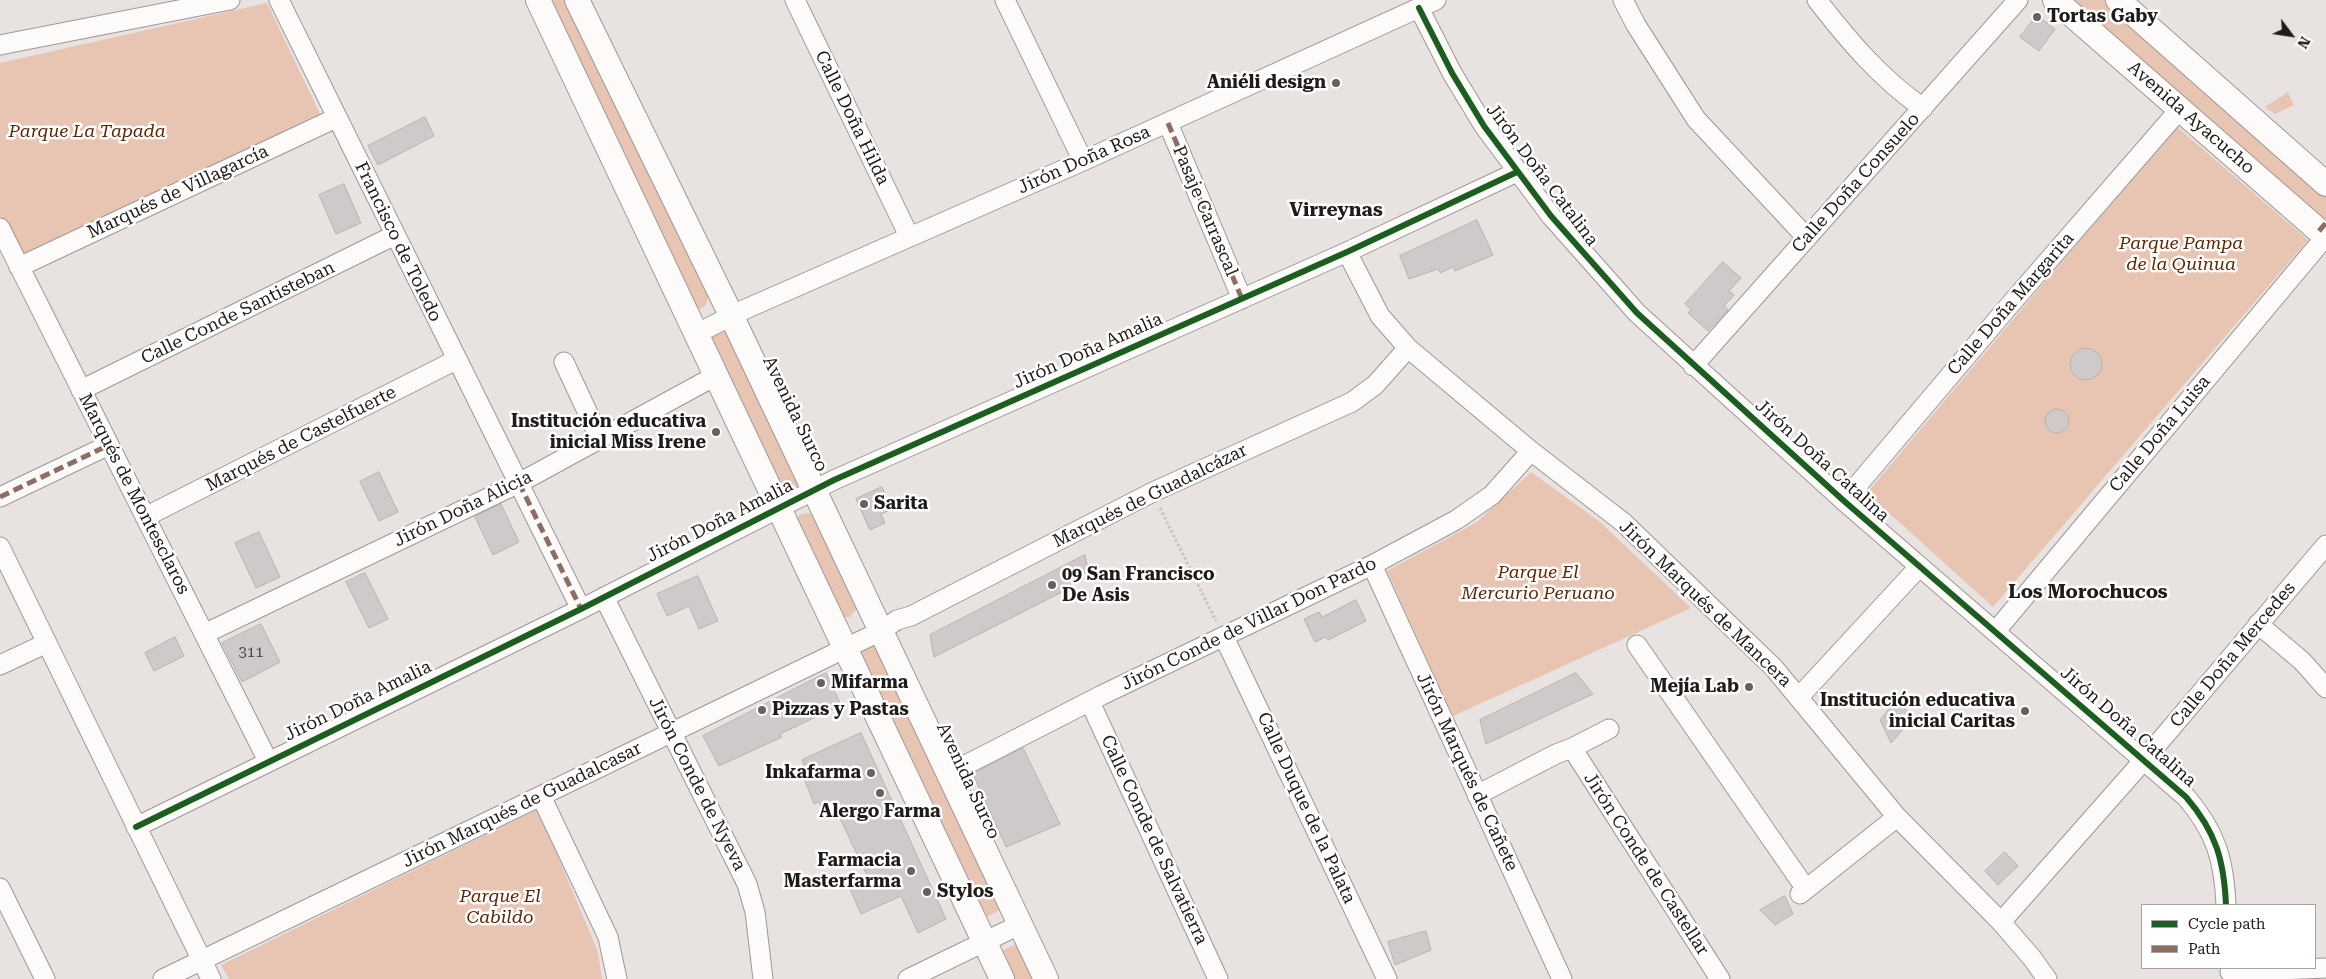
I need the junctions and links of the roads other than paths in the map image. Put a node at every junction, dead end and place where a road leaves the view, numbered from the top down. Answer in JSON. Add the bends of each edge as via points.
{"nodes":[{"id":1,"x":230,"y":0,"type":"edge"},
{"id":2,"x":279,"y":0,"type":"edge"},
{"id":3,"x":538,"y":0,"type":"edge"},
{"id":4,"x":577,"y":0,"type":"edge"},
{"id":5,"x":795,"y":0,"type":"edge"},
{"id":6,"x":1005,"y":0,"type":"edge"},
{"id":7,"x":1623,"y":0,"type":"edge"},
{"id":8,"x":1817,"y":0,"type":"edge"},
{"id":9,"x":2018,"y":0,"type":"edge"},
{"id":10,"x":2055,"y":0,"type":"edge"},
{"id":11,"x":2118,"y":0,"type":"edge"},
{"id":12,"x":1427,"y":4,"type":"edge"},
{"id":13,"x":0,"y":45,"type":"edge"},
{"id":14,"x":1923,"y":108,"type":"junction"},
{"id":15,"x":2180,"y":109,"type":"junction"},
{"id":16,"x":336,"y":118,"type":"junction"},
{"id":17,"x":1168,"y":123,"type":"junction"},
{"id":18,"x":1083,"y":161,"type":"junction"},
{"id":19,"x":1517,"y":172,"type":"junction"},
{"id":20,"x":2326,"y":184,"type":"edge"},
{"id":21,"x":0,"y":228,"type":"edge"},
{"id":22,"x":395,"y":235,"type":"junction"},
{"id":23,"x":909,"y":236,"type":"junction"},
{"id":24,"x":2326,"y":236,"type":"edge"},
{"id":25,"x":1807,"y":238,"type":"junction"},
{"id":26,"x":1347,"y":252,"type":"junction"},
{"id":27,"x":19,"y":267,"type":"junction"},
{"id":28,"x":1242,"y":299,"type":"junction"},
{"id":29,"x":732,"y":317,"type":"junction"},
{"id":30,"x":696,"y":334,"type":"junction"},
{"id":31,"x":1408,"y":348,"type":"junction"},
{"id":32,"x":456,"y":360,"type":"junction"},
{"id":33,"x":564,"y":362,"type":"dead end"},
{"id":34,"x":1693,"y":366,"type":"junction"},
{"id":35,"x":717,"y":375,"type":"junction"},
{"id":36,"x":81,"y":390,"type":"junction"},
{"id":37,"x":600,"y":439,"type":"junction"},
{"id":38,"x":109,"y":445,"type":"junction"},
{"id":39,"x":1532,"y":451,"type":"junction"},
{"id":40,"x":519,"y":483,"type":"junction"},
{"id":41,"x":815,"y":490,"type":"junction"},
{"id":42,"x":0,"y":497,"type":"edge"},
{"id":43,"x":1844,"y":502,"type":"junction"},
{"id":44,"x":780,"y":508,"type":"junction"},
{"id":45,"x":145,"y":517,"type":"junction"},
{"id":46,"x":2326,"y":545,"type":"edge"},
{"id":47,"x":0,"y":547,"type":"edge"},
{"id":48,"x":1372,"y":565,"type":"junction"},
{"id":49,"x":1919,"y":567,"type":"junction"},
{"id":50,"x":604,"y":597,"type":"junction"},
{"id":51,"x":581,"y":609,"type":"junction"},
{"id":52,"x":2258,"y":624,"type":"junction"},
{"id":53,"x":881,"y":631,"type":"junction"},
{"id":54,"x":1995,"y":632,"type":"junction"},
{"id":55,"x":204,"y":634,"type":"junction"},
{"id":56,"x":1224,"y":637,"type":"junction"},
{"id":57,"x":46,"y":643,"type":"junction"},
{"id":58,"x":1637,"y":645,"type":"dead end"},
{"id":59,"x":844,"y":649,"type":"junction"},
{"id":60,"x":0,"y":665,"type":"edge"},
{"id":61,"x":2326,"y":688,"type":"edge"},
{"id":62,"x":1799,"y":697,"type":"junction"},
{"id":63,"x":1090,"y":702,"type":"junction"},
{"id":64,"x":1609,"y":729,"type":"dead end"},
{"id":65,"x":670,"y":733,"type":"junction"},
{"id":66,"x":1572,"y":748,"type":"junction"},
{"id":67,"x":2144,"y":760,"type":"junction"},
{"id":68,"x":268,"y":761,"type":"junction"},
{"id":69,"x":948,"y":774,"type":"junction"},
{"id":70,"x":1477,"y":795,"type":"junction"},
{"id":71,"x":541,"y":796,"type":"junction"},
{"id":72,"x":1897,"y":817,"type":"junction"},
{"id":73,"x":136,"y":828,"type":"junction"},
{"id":74,"x":0,"y":888,"type":"edge"},
{"id":75,"x":2226,"y":904,"type":"edge"},
{"id":76,"x":2001,"y":922,"type":"junction"},
{"id":77,"x":1019,"y":924,"type":"junction"},
{"id":78,"x":983,"y":942,"type":"junction"},
{"id":79,"x":202,"y":960,"type":"junction"},
{"id":80,"x":2307,"y":969,"type":"edge"},
{"id":81,"x":2231,"y":973,"type":"edge"},
{"id":82,"x":45,"y":979,"type":"edge"},
{"id":83,"x":163,"y":979,"type":"edge"},
{"id":84,"x":211,"y":979,"type":"edge"},
{"id":85,"x":617,"y":979,"type":"edge"},
{"id":86,"x":763,"y":979,"type":"edge"},
{"id":87,"x":908,"y":979,"type":"edge"},
{"id":88,"x":1002,"y":979,"type":"edge"},
{"id":89,"x":1046,"y":979,"type":"edge"},
{"id":90,"x":1218,"y":979,"type":"edge"},
{"id":91,"x":1387,"y":979,"type":"edge"},
{"id":92,"x":1562,"y":979,"type":"edge"},
{"id":93,"x":1720,"y":979,"type":"edge"},
{"id":94,"x":2046,"y":979,"type":"edge"}],
"edges":[{"from":1,"to":13,"type":"street"},
{"from":2,"to":16,"type":"street","name":"Francisco de Toledo"},
{"from":3,"to":30,"type":"main road"},
{"from":4,"to":29,"type":"main road","name":"Avenida Surco"},
{"from":5,"to":23,"type":"street","name":"Calle Doña Hilda"},
{"from":6,"to":18,"type":"street"},
{"from":7,"to":25,"type":"street","via":[[1696,119]]},
{"from":8,"to":14,"type":"street","via":[[1870,62]]},
{"from":9,"to":14,"type":"street","name":"Calle Doña Consuelo"},
{"from":10,"to":15,"type":"main road","name":"Avenida Ayacucho"},
{"from":11,"to":20,"type":"main road"},
{"from":12,"to":17,"type":"street","name":"Jirón Doña Rosa"},
{"from":12,"to":19,"type":"street","name":"Jirón Doña Catalina","via":[[1468,100]]},
{"from":14,"to":25,"type":"street","name":"Calle Doña Consuelo"},
{"from":15,"to":24,"type":"main road","name":"Avenida Ayacucho"},
{"from":15,"to":43,"type":"street","name":"Calle Doña Margarita"},
{"from":16,"to":22,"type":"street","name":"Francisco de Toledo"},
{"from":16,"to":27,"type":"street","name":"Marqués de Villagarcía"},
{"from":17,"to":18,"type":"street","name":"Jirón Doña Rosa"},
{"from":17,"to":28,"type":"street","name":"Pasaje Carrascal"},
{"from":18,"to":23,"type":"street","name":"Jirón Doña Rosa"},
{"from":19,"to":26,"type":"street","name":"Jirón Doña Amalia"},
{"from":19,"to":34,"type":"street","name":"Jirón Doña Catalina","via":[[1614,289]]},
{"from":21,"to":27,"type":"street","name":"Marqués de Montesclaros"},
{"from":22,"to":32,"type":"street","name":"Francisco de Toledo"},
{"from":22,"to":36,"type":"street","name":"Calle Conde Santisteban"},
{"from":23,"to":29,"type":"street","name":"Jirón Doña Rosa"},
{"from":24,"to":54,"type":"street","name":"Calle Doña Luisa"},
{"from":25,"to":34,"type":"street","name":"Calle Doña Consuelo"},
{"from":26,"to":28,"type":"street","name":"Jirón Doña Amalia"},
{"from":26,"to":31,"type":"street","name":"Jirón Marqués de Mancera","via":[[1380,316]]},
{"from":27,"to":36,"type":"street","name":"Marqués de Montesclaros"},
{"from":28,"to":41,"type":"street","name":"Jirón Doña Amalia"},
{"from":29,"to":30,"type":"street","name":"Jirón Doña Rosa"},
{"from":29,"to":41,"type":"main road","name":"Avenida Surco"},
{"from":30,"to":35,"type":"main road"},
{"from":31,"to":39,"type":"street","name":"Jirón Marqués de Mancera"},
{"from":31,"to":53,"type":"street","name":"Marqués de Guadalcázar","via":[[1375,385],[1352,402],[1153,492],[911,616],[897,620]]},
{"from":32,"to":40,"type":"street","name":"Francisco de Toledo"},
{"from":32,"to":45,"type":"street","name":"Marqués de Castelfuerte"},
{"from":33,"to":37,"type":"street"},
{"from":34,"to":43,"type":"street","name":"Jirón Doña Catalina"},
{"from":35,"to":37,"type":"street","name":"Jirón Doña Alicia"},
{"from":35,"to":44,"type":"main road"},
{"from":36,"to":38,"type":"street","name":"Marqués de Montesclaros"},
{"from":37,"to":40,"type":"street","name":"Jirón Doña Alicia"},
{"from":38,"to":42,"type":"street"},
{"from":38,"to":45,"type":"street","name":"Marqués de Montesclaros"},
{"from":39,"to":48,"type":"street","name":"Jirón Conde de Villar Don Pardo","via":[[1482,503]]},
{"from":39,"to":62,"type":"street","name":"Jirón Marqués de Mancera","via":[[1624,523],[1774,668]]},
{"from":40,"to":51,"type":"street","name":"Francisco de Toledo"},
{"from":40,"to":55,"type":"street","name":"Jirón Doña Alicia"},
{"from":41,"to":44,"type":"street","name":"Jirón Doña Amalia"},
{"from":41,"to":53,"type":"main road","name":"Avenida Surco"},
{"from":43,"to":49,"type":"street","name":"Jirón Doña Catalina"},
{"from":44,"to":50,"type":"street","name":"Jirón Doña Amalia"},
{"from":44,"to":59,"type":"main road"},
{"from":45,"to":55,"type":"street","name":"Marqués de Montesclaros"},
{"from":46,"to":52,"type":"street","name":"Calle Doña Mercedes"},
{"from":47,"to":57,"type":"street"},
{"from":48,"to":56,"type":"street","name":"Jirón Conde de Villar Don Pardo"},
{"from":48,"to":70,"type":"street","name":"Jirón Marqués de Cañete"},
{"from":49,"to":54,"type":"street","name":"Jirón Doña Catalina"},
{"from":49,"to":62,"type":"street"},
{"from":50,"to":51,"type":"street","name":"Jirón Doña Amalia"},
{"from":50,"to":65,"type":"street","name":"Jirón Conde de Nyeva"},
{"from":51,"to":68,"type":"street","name":"Jirón Doña Amalia"},
{"from":52,"to":61,"type":"street","via":[[2302,661]]},
{"from":52,"to":67,"type":"street","name":"Calle Doña Mercedes"},
{"from":53,"to":59,"type":"street","name":"Jirón Marqués de Guadalcasar"},
{"from":53,"to":69,"type":"main road","name":"Avenida Surco"},
{"from":54,"to":67,"type":"street","name":"Jirón Doña Catalina"},
{"from":55,"to":68,"type":"street","name":"Marqués de Montesclaros"},
{"from":56,"to":63,"type":"street","name":"Jirón Conde de Villar Don Pardo"},
{"from":56,"to":91,"type":"street","name":"Calle Duque de la Palata"},
{"from":57,"to":60,"type":"street"},
{"from":57,"to":73,"type":"street"},
{"from":58,"to":72,"type":"street","via":[[1803,891]]},
{"from":59,"to":65,"type":"street","name":"Jirón Marqués de Guadalcasar"},
{"from":59,"to":78,"type":"main road"},
{"from":62,"to":72,"type":"street","name":"Jirón Marqués de Mancera"},
{"from":63,"to":69,"type":"street","name":"Jirón Conde de Villar Don Pardo"},
{"from":63,"to":90,"type":"street","name":"Calle Conde de Salvatierra"},
{"from":64,"to":66,"type":"street"},
{"from":65,"to":71,"type":"street","name":"Jirón Marqués de Guadalcasar"},
{"from":65,"to":86,"type":"street","name":"Jirón Conde de Nyeva","via":[[747,884],[755,912]]},
{"from":66,"to":70,"type":"street"},
{"from":66,"to":93,"type":"street","name":"Jirón Conde de Castellar"},
{"from":67,"to":75,"type":"street","name":"Jirón Doña Catalina","via":[[2186,797],[2203,817],[2219,850]]},
{"from":67,"to":76,"type":"street","name":"Calle Doña Mercedes"},
{"from":68,"to":73,"type":"street","name":"Jirón Doña Amalia"},
{"from":69,"to":77,"type":"main road","name":"Avenida Surco"},
{"from":70,"to":92,"type":"street","name":"Jirón Marqués de Cañete"},
{"from":71,"to":79,"type":"street","name":"Jirón Marqués de Guadalcasar"},
{"from":71,"to":85,"type":"street","via":[[608,937]]},
{"from":72,"to":76,"type":"street","name":"Jirón Marqués de Mancera"},
{"from":73,"to":79,"type":"street"},
{"from":74,"to":82,"type":"street"},
{"from":76,"to":94,"type":"street","name":"Jirón Marqués de Mancera"},
{"from":77,"to":78,"type":"street"},
{"from":77,"to":89,"type":"main road","name":"Avenida Surco"},
{"from":78,"to":87,"type":"street"},
{"from":78,"to":88,"type":"main road"},
{"from":79,"to":83,"type":"street","name":"Jirón Marqués de Guadalcasar"},
{"from":79,"to":84,"type":"street"},
{"from":80,"to":81,"type":"street"}]}
